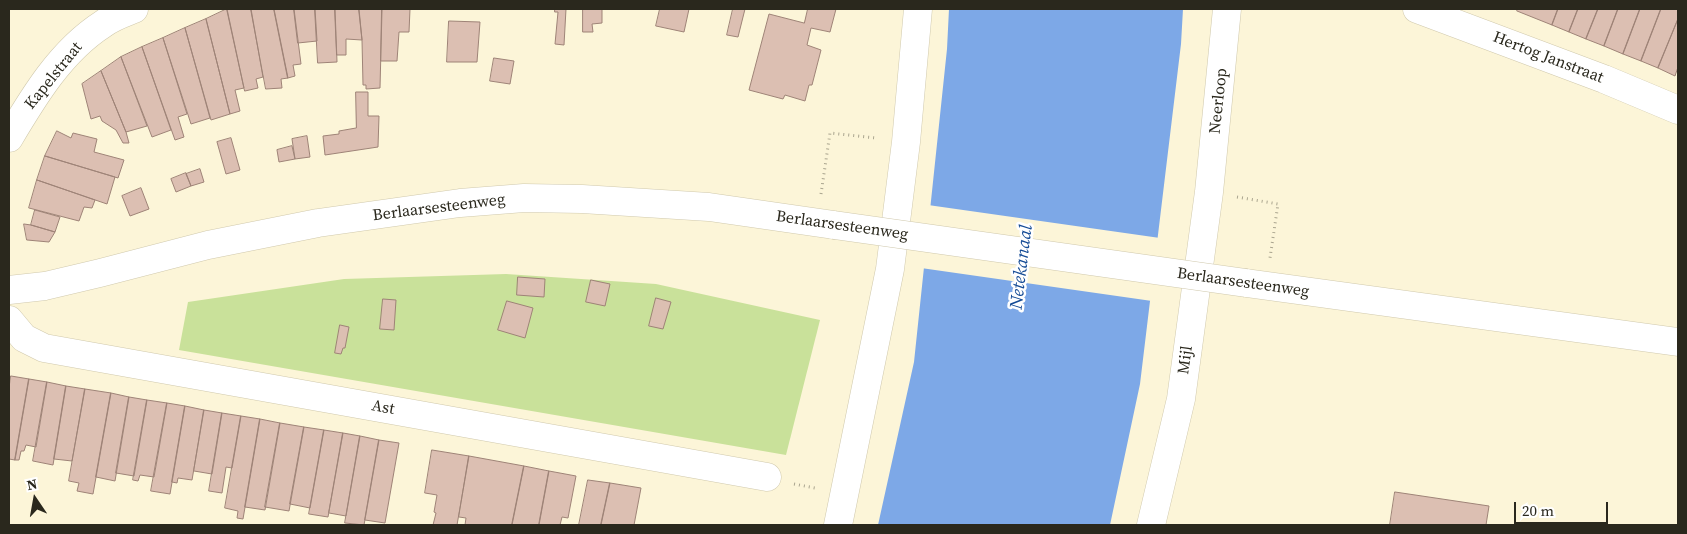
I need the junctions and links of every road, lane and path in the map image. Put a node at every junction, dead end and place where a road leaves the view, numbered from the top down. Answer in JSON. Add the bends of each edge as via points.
{"nodes":[{"id":1,"x":134,"y":9,"type":"edge"},
{"id":2,"x":918,"y":9,"type":"edge"},
{"id":3,"x":1227,"y":9,"type":"edge"},
{"id":4,"x":1416,"y":9,"type":"edge"},
{"id":5,"x":1678,"y":110,"type":"edge"},
{"id":6,"x":9,"y":138,"type":"edge"},
{"id":7,"x":906,"y":142,"type":"junction"},
{"id":8,"x":1209,"y":192,"type":"junction"},
{"id":9,"x":821,"y":196,"type":"dead end"},
{"id":10,"x":1269,"y":261,"type":"dead end"},
{"id":11,"x":9,"y":290,"type":"edge"},
{"id":12,"x":9,"y":320,"type":"edge"},
{"id":13,"x":1678,"y":342,"type":"edge"},
{"id":14,"x":767,"y":477,"type":"joint"},
{"id":15,"x":844,"y":497,"type":"junction"},
{"id":16,"x":838,"y":525,"type":"edge"},
{"id":17,"x":1151,"y":525,"type":"edge"}],
"edges":[{"from":1,"to":6,"type":"street","name":"Kapelstraat","via":[[104,23],[76,44],[51,74]]},
{"from":2,"to":7,"type":"street"},
{"from":3,"to":8,"type":"street","name":"Neerloop"},
{"from":4,"to":5,"type":"street","name":"Hertog Janstraat"},
{"from":7,"to":9,"type":"path","via":[[830,133]]},
{"from":7,"to":15,"type":"street","via":[[890,269]]},
{"from":8,"to":10,"type":"path","via":[[1278,204]]},
{"from":8,"to":17,"type":"street","name":"Mijl","via":[[1180,399]]},
{"from":11,"to":13,"type":"street","name":"Berlaarsesteenweg","bridge":true,"via":[[45,286],[208,245],[318,223],[460,203],[534,198],[709,207]]},
{"from":12,"to":14,"type":"street","name":"Ast","via":[[24,338],[44,348]]},
{"from":14,"to":15,"type":"path"},
{"from":15,"to":16,"type":"street"}]}
